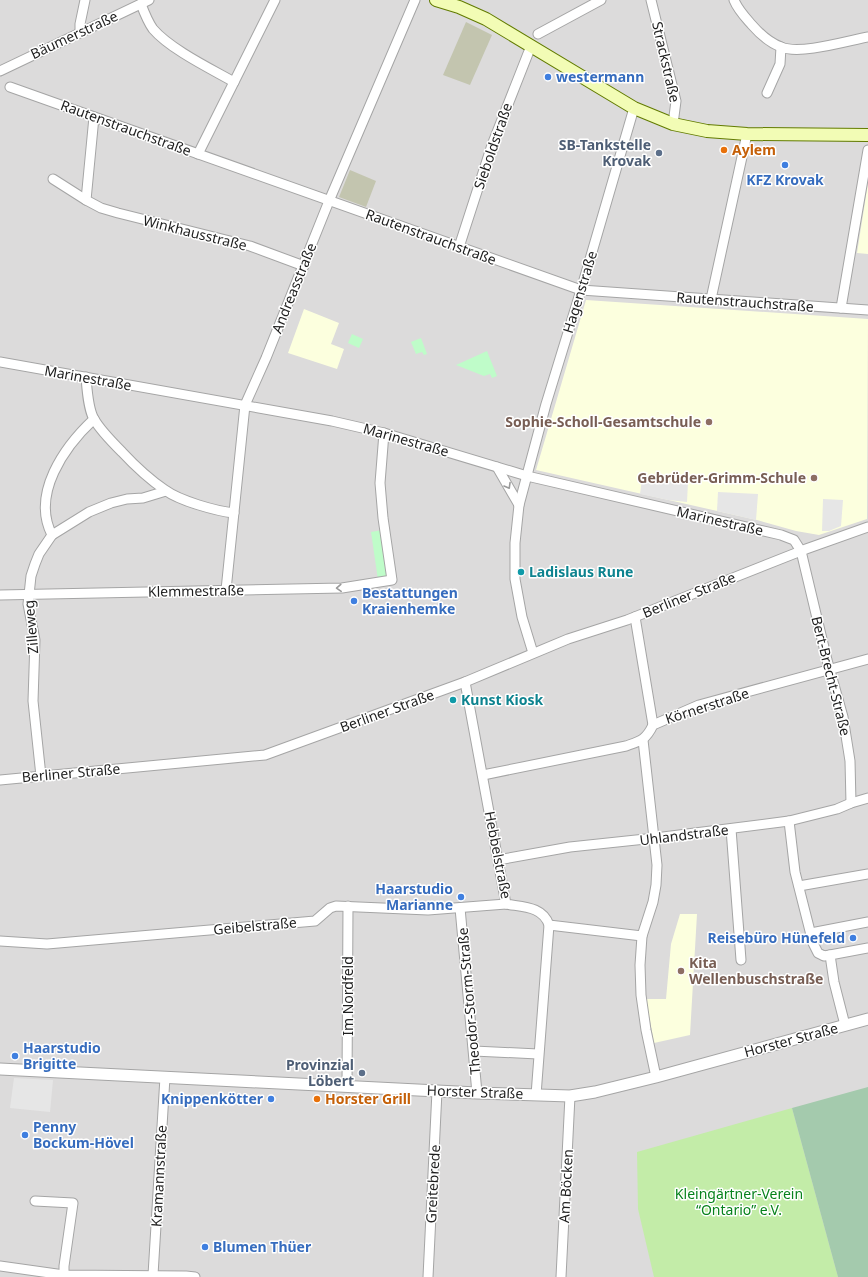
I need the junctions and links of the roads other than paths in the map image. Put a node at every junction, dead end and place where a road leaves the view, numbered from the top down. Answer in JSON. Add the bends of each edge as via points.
{"nodes":[{"id":1,"x":85,"y":0,"type":"edge"},
{"id":2,"x":275,"y":0,"type":"edge"},
{"id":3,"x":414,"y":0,"type":"edge"},
{"id":4,"x":436,"y":0,"type":"edge"},
{"id":5,"x":601,"y":0,"type":"edge"},
{"id":6,"x":651,"y":0,"type":"edge"},
{"id":7,"x":734,"y":0,"type":"edge"},
{"id":8,"x":145,"y":2,"type":"edge"},
{"id":9,"x":80,"y":32,"type":"junction"},
{"id":10,"x":538,"y":34,"type":"dead end"},
{"id":11,"x":868,"y":37,"type":"edge"},
{"id":12,"x":531,"y":46,"type":"junction"},
{"id":13,"x":781,"y":47,"type":"junction"},
{"id":14,"x":0,"y":70,"type":"edge"},
{"id":15,"x":234,"y":82,"type":"junction"},
{"id":16,"x":10,"y":87,"type":"dead end"},
{"id":17,"x":767,"y":93,"type":"dead end"},
{"id":18,"x":634,"y":108,"type":"junction"},
{"id":19,"x":94,"y":117,"type":"junction"},
{"id":20,"x":673,"y":124,"type":"junction"},
{"id":21,"x":747,"y":134,"type":"junction"},
{"id":22,"x":868,"y":135,"type":"edge"},
{"id":23,"x":868,"y":150,"type":"edge"},
{"id":24,"x":198,"y":154,"type":"junction"},
{"id":25,"x":53,"y":179,"type":"dead end"},
{"id":26,"x":86,"y":200,"type":"junction"},
{"id":27,"x":329,"y":201,"type":"junction"},
{"id":28,"x":459,"y":247,"type":"junction"},
{"id":29,"x":304,"y":266,"type":"junction"},
{"id":30,"x":581,"y":290,"type":"junction"},
{"id":31,"x":712,"y":299,"type":"junction"},
{"id":32,"x":841,"y":308,"type":"junction"},
{"id":33,"x":868,"y":310,"type":"edge"},
{"id":34,"x":0,"y":362,"type":"edge"},
{"id":35,"x":86,"y":377,"type":"junction"},
{"id":36,"x":245,"y":405,"type":"junction"},
{"id":37,"x":94,"y":419,"type":"junction"},
{"id":38,"x":384,"y":433,"type":"junction"},
{"id":39,"x":497,"y":467,"type":"junction"},
{"id":40,"x":527,"y":476,"type":"junction"},
{"id":41,"x":166,"y":491,"type":"junction"},
{"id":42,"x":519,"y":505,"type":"junction"},
{"id":43,"x":234,"y":513,"type":"junction"},
{"id":44,"x":868,"y":527,"type":"edge"},
{"id":45,"x":52,"y":535,"type":"junction"},
{"id":46,"x":801,"y":551,"type":"junction"},
{"id":47,"x":226,"y":590,"type":"junction"},
{"id":48,"x":28,"y":594,"type":"junction"},
{"id":49,"x":0,"y":595,"type":"edge"},
{"id":50,"x":635,"y":617,"type":"junction"},
{"id":51,"x":532,"y":653,"type":"junction"},
{"id":52,"x":868,"y":659,"type":"edge"},
{"id":53,"x":829,"y":670,"type":"junction"},
{"id":54,"x":465,"y":682,"type":"junction"},
{"id":55,"x":653,"y":725,"type":"junction"},
{"id":56,"x":643,"y":740,"type":"junction"},
{"id":57,"x":483,"y":775,"type":"junction"},
{"id":58,"x":41,"y":776,"type":"junction"},
{"id":59,"x":0,"y":780,"type":"edge"},
{"id":60,"x":868,"y":798,"type":"edge"},
{"id":61,"x":851,"y":803,"type":"junction"},
{"id":62,"x":789,"y":821,"type":"junction"},
{"id":63,"x":731,"y":829,"type":"junction"},
{"id":64,"x":655,"y":838,"type":"junction"},
{"id":65,"x":498,"y":860,"type":"junction"},
{"id":66,"x":868,"y":874,"type":"edge"},
{"id":67,"x":799,"y":886,"type":"junction"},
{"id":68,"x":506,"y":904,"type":"junction"},
{"id":69,"x":348,"y":906,"type":"junction"},
{"id":70,"x":460,"y":908,"type":"junction"},
{"id":71,"x":868,"y":922,"type":"edge"},
{"id":72,"x":549,"y":925,"type":"junction"},
{"id":73,"x":811,"y":933,"type":"junction"},
{"id":74,"x":642,"y":936,"type":"junction"},
{"id":75,"x":0,"y":941,"type":"edge"},
{"id":76,"x":868,"y":948,"type":"edge"},
{"id":77,"x":830,"y":955,"type":"junction"},
{"id":78,"x":741,"y":960,"type":"dead end"},
{"id":79,"x":868,"y":1019,"type":"edge"},
{"id":80,"x":845,"y":1025,"type":"junction"},
{"id":81,"x":474,"y":1051,"type":"junction"},
{"id":82,"x":538,"y":1054,"type":"junction"},
{"id":83,"x":0,"y":1069,"type":"edge"},
{"id":84,"x":165,"y":1077,"type":"junction"},
{"id":85,"x":656,"y":1077,"type":"junction"},
{"id":86,"x":347,"y":1086,"type":"junction"},
{"id":87,"x":437,"y":1091,"type":"junction"},
{"id":88,"x":477,"y":1093,"type":"junction"},
{"id":89,"x":536,"y":1095,"type":"junction"},
{"id":90,"x":570,"y":1096,"type":"junction"},
{"id":91,"x":35,"y":1201,"type":"dead end"},
{"id":92,"x":0,"y":1266,"type":"edge"},
{"id":93,"x":64,"y":1274,"type":"junction"},
{"id":94,"x":153,"y":1275,"type":"junction"},
{"id":95,"x":195,"y":1277,"type":"edge"},
{"id":96,"x":428,"y":1277,"type":"edge"},
{"id":97,"x":561,"y":1277,"type":"edge"}],
"edges":[{"from":1,"to":9,"type":"street"},
{"from":2,"to":15,"type":"street"},
{"from":3,"to":27,"type":"street","name":"Andreasstraße"},
{"from":4,"to":12,"type":"main road","via":[[472,12]]},
{"from":5,"to":10,"type":"street"},
{"from":6,"to":20,"type":"street","name":"Strackstraße","via":[[676,101]]},
{"from":7,"to":13,"type":"street","via":[[738,9],[758,32]]},
{"from":8,"to":9,"type":"street","name":"Bäumerstraße"},
{"from":8,"to":15,"type":"street","via":[[152,27],[159,35]]},
{"from":9,"to":14,"type":"street","name":"Bäumerstraße"},
{"from":11,"to":13,"type":"street","via":[[807,49]]},
{"from":12,"to":18,"type":"main road"},
{"from":12,"to":28,"type":"street","name":"Sieboldstraße","via":[[492,145]]},
{"from":13,"to":17,"type":"street","via":[[780,64]]},
{"from":15,"to":24,"type":"street"},
{"from":16,"to":19,"type":"street","name":"Rautenstrauchstraße"},
{"from":18,"to":20,"type":"main road"},
{"from":18,"to":30,"type":"street","name":"Hagenstraße"},
{"from":19,"to":24,"type":"street","name":"Rautenstrauchstraße"},
{"from":19,"to":26,"type":"street"},
{"from":20,"to":21,"type":"main road","via":[[690,129]]},
{"from":21,"to":22,"type":"main road"},
{"from":21,"to":31,"type":"street"},
{"from":23,"to":32,"type":"street"},
{"from":24,"to":27,"type":"street","name":"Rautenstrauchstraße"},
{"from":25,"to":26,"type":"street","name":"Winkhausstraße"},
{"from":26,"to":29,"type":"street","name":"Winkhausstraße","via":[[118,213],[250,246]]},
{"from":27,"to":28,"type":"street","name":"Rautenstrauchstraße"},
{"from":27,"to":29,"type":"street","name":"Andreasstraße"},
{"from":28,"to":30,"type":"street","name":"Rautenstrauchstraße"},
{"from":29,"to":36,"type":"street","name":"Andreasstraße"},
{"from":30,"to":31,"type":"street","name":"Rautenstrauchstraße"},
{"from":30,"to":40,"type":"street","name":"Hagenstraße"},
{"from":31,"to":32,"type":"street","name":"Rautenstrauchstraße"},
{"from":32,"to":33,"type":"street","name":"Rautenstrauchstraße"},
{"from":34,"to":35,"type":"street","name":"Marinestraße"},
{"from":35,"to":36,"type":"street","name":"Marinestraße"},
{"from":35,"to":37,"type":"street"},
{"from":36,"to":38,"type":"street","name":"Marinestraße"},
{"from":36,"to":43,"type":"street","name":"Andreasstraße"},
{"from":37,"to":41,"type":"street","via":[[141,472]]},
{"from":37,"to":45,"type":"street","via":[[64,453],[53,474],[45,502],[45,516]]},
{"from":38,"to":39,"type":"street","name":"Marinestraße"},
{"from":38,"to":47,"type":"street","name":"Klemmestraße","one_way":true,"via":[[380,483],[392,580],[342,588]]},
{"from":39,"to":40,"type":"street","name":"Marinestraße"},
{"from":39,"to":42,"type":"street","one_way":true},
{"from":40,"to":42,"type":"street"},
{"from":40,"to":46,"type":"street","name":"Marinestraße","via":[[781,535],[794,540]]},
{"from":41,"to":43,"type":"street","via":[[187,501]]},
{"from":41,"to":45,"type":"street","name":"Zilleweg","via":[[111,503],[89,512]]},
{"from":42,"to":51,"type":"street","via":[[515,543],[516,579],[522,618]]},
{"from":43,"to":47,"type":"street","name":"Andreasstraße"},
{"from":44,"to":46,"type":"street","name":"Berliner Straße"},
{"from":45,"to":48,"type":"street","name":"Zilleweg","via":[[39,554]]},
{"from":46,"to":50,"type":"street","name":"Berliner Straße"},
{"from":46,"to":53,"type":"street","name":"Bert-Brecht-Straße"},
{"from":47,"to":48,"type":"street","name":"Klemmestraße"},
{"from":48,"to":49,"type":"street","name":"Klemmestraße"},
{"from":48,"to":58,"type":"street","name":"Zilleweg","via":[[35,640],[33,701]]},
{"from":50,"to":51,"type":"street","name":"Berliner Straße"},
{"from":50,"to":55,"type":"street"},
{"from":51,"to":54,"type":"street","name":"Berliner Straße"},
{"from":52,"to":53,"type":"street","name":"Körnerstraße"},
{"from":53,"to":55,"type":"street","name":"Körnerstraße","via":[[699,705]]},
{"from":53,"to":61,"type":"street","name":"Bert-Brecht-Straße","via":[[848,743]]},
{"from":54,"to":57,"type":"street","name":"Hebbelstraße"},
{"from":54,"to":58,"type":"street","name":"Berliner Straße","via":[[264,755]]},
{"from":55,"to":56,"type":"street","name":"Körnerstraße"},
{"from":56,"to":57,"type":"street","via":[[626,746]]},
{"from":56,"to":64,"type":"street"},
{"from":57,"to":65,"type":"street","name":"Hebbelstraße"},
{"from":58,"to":59,"type":"street","name":"Berliner Straße"},
{"from":60,"to":61,"type":"street","name":"Uhlandstraße"},
{"from":61,"to":62,"type":"street","name":"Uhlandstraße"},
{"from":62,"to":63,"type":"street","name":"Uhlandstraße"},
{"from":62,"to":67,"type":"street"},
{"from":63,"to":64,"type":"street","name":"Uhlandstraße"},
{"from":63,"to":78,"type":"street"},
{"from":64,"to":65,"type":"street","name":"Uhlandstraße","via":[[570,847]]},
{"from":64,"to":74,"type":"street","via":[[657,865],[654,902]]},
{"from":65,"to":68,"type":"street","name":"Hebbelstraße"},
{"from":66,"to":67,"type":"street"},
{"from":67,"to":73,"type":"street"},
{"from":68,"to":70,"type":"street","name":"Geibelstraße"},
{"from":68,"to":72,"type":"street","name":"Hebbelstraße","via":[[538,910],[547,918]]},
{"from":69,"to":70,"type":"street","name":"Geibelstraße","via":[[428,910]]},
{"from":69,"to":75,"type":"street","name":"Geibelstraße","via":[[330,908],[314,921],[47,944]]},
{"from":69,"to":86,"type":"street","name":"Im Nordfeld"},
{"from":70,"to":81,"type":"street","name":"Theodor-Storm-Straße"},
{"from":71,"to":73,"type":"street"},
{"from":72,"to":74,"type":"street"},
{"from":72,"to":82,"type":"street"},
{"from":73,"to":77,"type":"street","via":[[818,953]]},
{"from":74,"to":85,"type":"street","via":[[641,995]]},
{"from":76,"to":77,"type":"street"},
{"from":77,"to":80,"type":"street"},
{"from":79,"to":80,"type":"street","name":"Horster Straße"},
{"from":80,"to":85,"type":"street","name":"Horster Straße"},
{"from":81,"to":82,"type":"street"},
{"from":81,"to":88,"type":"street","name":"Theodor-Storm-Straße"},
{"from":82,"to":89,"type":"street"},
{"from":83,"to":84,"type":"street","name":"Horster Straße"},
{"from":84,"to":86,"type":"street","name":"Horster Straße"},
{"from":84,"to":94,"type":"street","name":"Kramannstraße"},
{"from":85,"to":90,"type":"street","name":"Horster Straße"},
{"from":86,"to":87,"type":"street","name":"Horster Straße"},
{"from":87,"to":88,"type":"street","name":"Horster Straße"},
{"from":87,"to":96,"type":"street","name":"Greitebrede"},
{"from":88,"to":89,"type":"street","name":"Horster Straße"},
{"from":89,"to":90,"type":"street","name":"Horster Straße"},
{"from":90,"to":97,"type":"street","name":"Am Böcken"},
{"from":91,"to":93,"type":"street","via":[[73,1203]]},
{"from":92,"to":93,"type":"street"},
{"from":93,"to":94,"type":"street"},
{"from":94,"to":95,"type":"street"}]}
